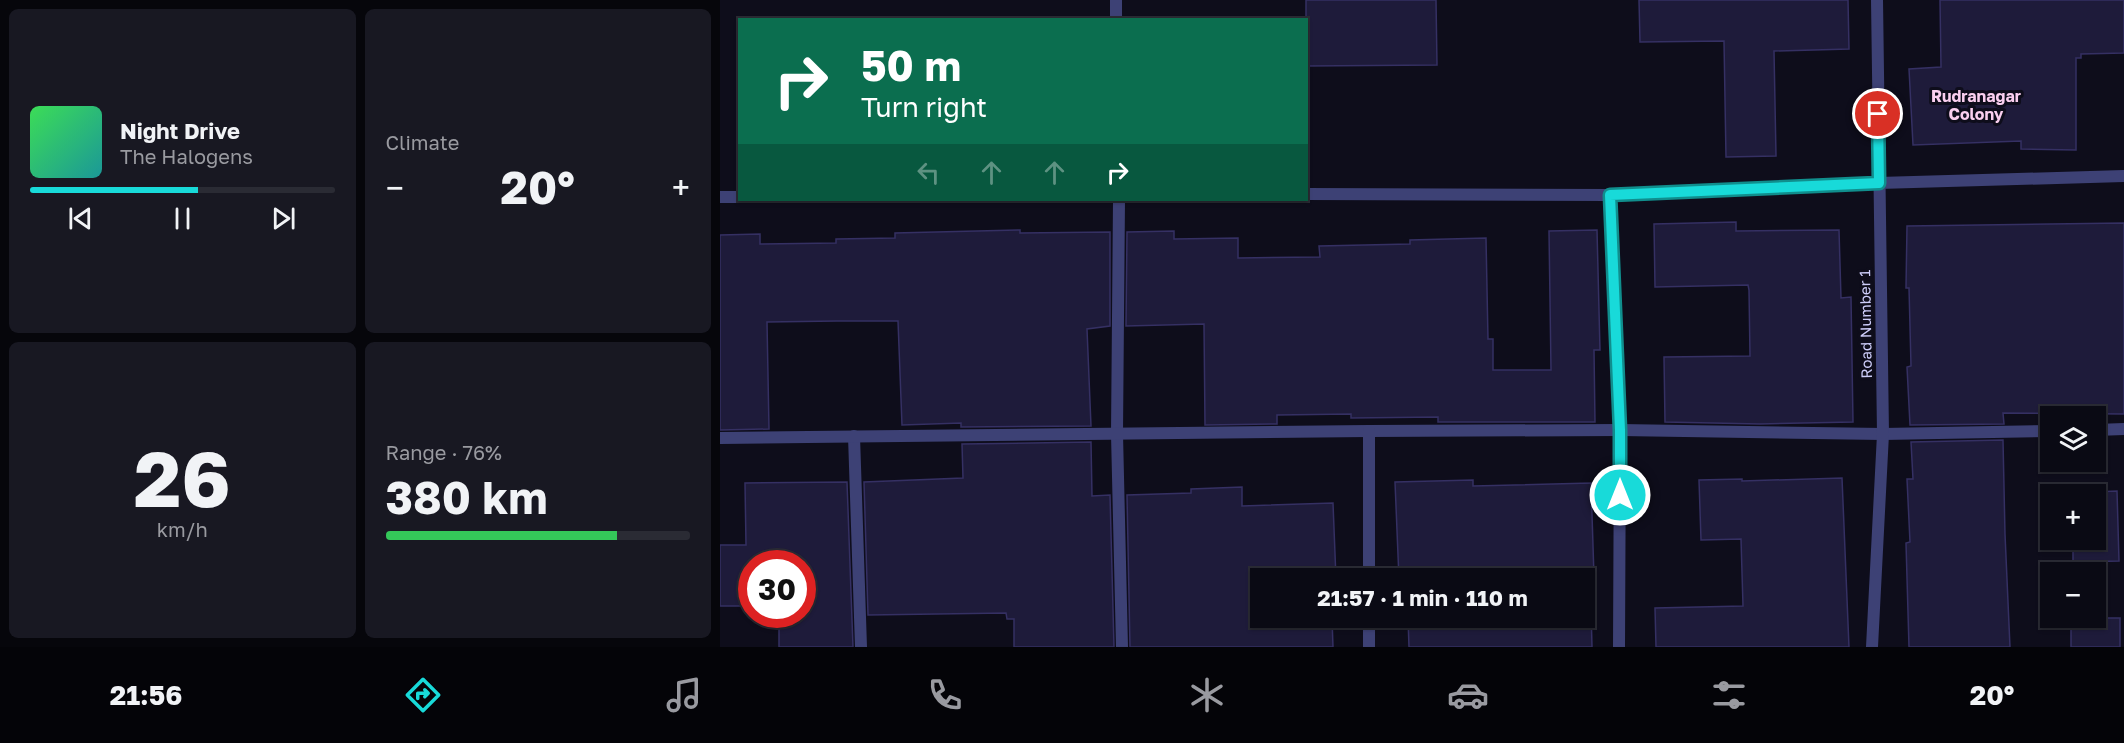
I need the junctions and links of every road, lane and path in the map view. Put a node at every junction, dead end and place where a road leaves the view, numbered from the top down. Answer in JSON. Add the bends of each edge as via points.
{"nodes":[{"id":1,"x":1116,"y":0,"type":"edge"},
{"id":2,"x":1877,"y":0,"type":"edge"},
{"id":3,"x":1116,"y":18,"type":"edge"},
{"id":4,"x":2124,"y":176,"type":"edge"},
{"id":5,"x":1879,"y":183,"type":"junction"},
{"id":6,"x":1308,"y":194,"type":"edge"},
{"id":7,"x":1610,"y":195,"type":"junction"},
{"id":8,"x":720,"y":197,"type":"edge"},
{"id":9,"x":738,"y":197,"type":"edge"},
{"id":10,"x":1119,"y":201,"type":"edge"},
{"id":11,"x":2124,"y":429,"type":"edge"},
{"id":12,"x":1620,"y":430,"type":"junction"},
{"id":13,"x":2106,"y":430,"type":"edge"},
{"id":14,"x":1369,"y":431,"type":"junction"},
{"id":15,"x":2040,"y":431,"type":"edge"},
{"id":16,"x":1117,"y":434,"type":"junction"},
{"id":17,"x":1883,"y":434,"type":"junction"},
{"id":18,"x":854,"y":436,"type":"junction"},
{"id":19,"x":720,"y":438,"type":"edge"},
{"id":20,"x":1369,"y":568,"type":"edge"},
{"id":21,"x":1369,"y":628,"type":"edge"},
{"id":22,"x":861,"y":647,"type":"edge"},
{"id":23,"x":1122,"y":647,"type":"edge"},
{"id":24,"x":1369,"y":647,"type":"edge"},
{"id":25,"x":1619,"y":647,"type":"edge"},
{"id":26,"x":1872,"y":647,"type":"edge"}],
"edges":[{"from":1,"to":3,"type":"street"},
{"from":2,"to":5,"type":"street","name":"Road Number 1"},
{"from":4,"to":5,"type":"street"},
{"from":5,"to":7,"type":"street"},
{"from":5,"to":17,"type":"street","name":"Road Number 1"},
{"from":6,"to":7,"type":"street"},
{"from":7,"to":12,"type":"street"},
{"from":8,"to":9,"type":"street"},
{"from":10,"to":16,"type":"street"},
{"from":11,"to":13,"type":"street"},
{"from":12,"to":14,"type":"street"},
{"from":12,"to":17,"type":"street"},
{"from":12,"to":25,"type":"street"},
{"from":14,"to":16,"type":"street"},
{"from":14,"to":20,"type":"street"},
{"from":15,"to":17,"type":"street"},
{"from":16,"to":18,"type":"street"},
{"from":16,"to":23,"type":"street"},
{"from":17,"to":26,"type":"street","name":"Road Number 1"},
{"from":18,"to":19,"type":"street"},
{"from":18,"to":22,"type":"street"},
{"from":21,"to":24,"type":"street"}]}
